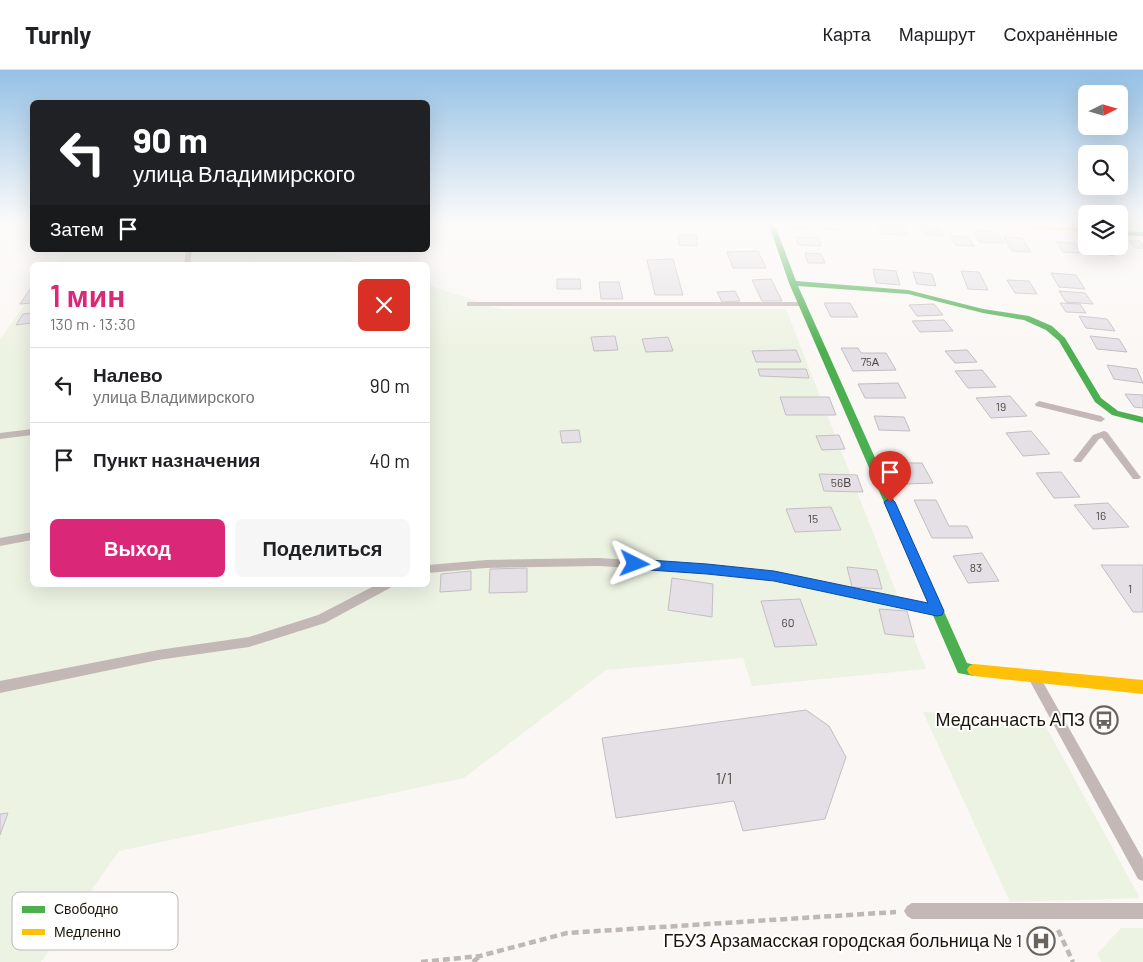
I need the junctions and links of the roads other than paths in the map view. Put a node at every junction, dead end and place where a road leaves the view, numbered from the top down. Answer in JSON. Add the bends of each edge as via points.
{"nodes":[{"id":1,"x":787,"y":267,"type":"edge"},
{"id":2,"x":793,"y":283,"type":"junction"},
{"id":3,"x":470,"y":304,"type":"dead end"},
{"id":4,"x":802,"y":304,"type":"junction"},
{"id":5,"x":1039,"y":404,"type":"dead end"},
{"id":6,"x":1114,"y":413,"type":"junction"},
{"id":7,"x":1101,"y":419,"type":"junction"},
{"id":8,"x":1143,"y":420,"type":"edge"},
{"id":9,"x":30,"y":432,"type":"edge"},
{"id":10,"x":1104,"y":434,"type":"junction"},
{"id":11,"x":0,"y":436,"type":"edge"},
{"id":12,"x":1078,"y":460,"type":"dead end"},
{"id":13,"x":1136,"y":477,"type":"dead end"},
{"id":14,"x":30,"y":536,"type":"edge"},
{"id":15,"x":0,"y":542,"type":"edge"},
{"id":16,"x":430,"y":569,"type":"edge"},
{"id":17,"x":382,"y":587,"type":"edge"},
{"id":18,"x":937,"y":611,"type":"junction"},
{"id":19,"x":1033,"y":676,"type":"junction"},
{"id":20,"x":0,"y":687,"type":"edge"},
{"id":21,"x":1141,"y":690,"type":"edge"},
{"id":22,"x":1143,"y":874,"type":"edge"},
{"id":23,"x":912,"y":911,"type":"road end"},
{"id":24,"x":1143,"y":911,"type":"edge"}],
"edges":[{"from":1,"to":2,"type":"street"},
{"from":2,"to":4,"type":"street"},
{"from":2,"to":6,"type":"street","via":[[908,292],[1026,318],[1049,328],[1062,340],[1098,400]]},
{"from":3,"to":4,"type":"lane"},
{"from":4,"to":18,"type":"street"},
{"from":5,"to":7,"type":"lane"},
{"from":6,"to":7,"type":"lane"},
{"from":6,"to":8,"type":"street"},
{"from":7,"to":10,"type":"lane"},
{"from":9,"to":11,"type":"lane"},
{"from":10,"to":12,"type":"lane","via":[[1096,437]]},
{"from":10,"to":13,"type":"lane"},
{"from":14,"to":15,"type":"lane"},
{"from":16,"to":18,"type":"lane","via":[[486,564],[599,562],[707,569],[774,576]]},
{"from":17,"to":20,"type":"lane","via":[[321,619],[249,642],[158,655]]},
{"from":18,"to":19,"type":"street","via":[[963,669]]},
{"from":19,"to":21,"type":"street"},
{"from":19,"to":22,"type":"lane"},
{"from":23,"to":24,"type":"lane"}]}
